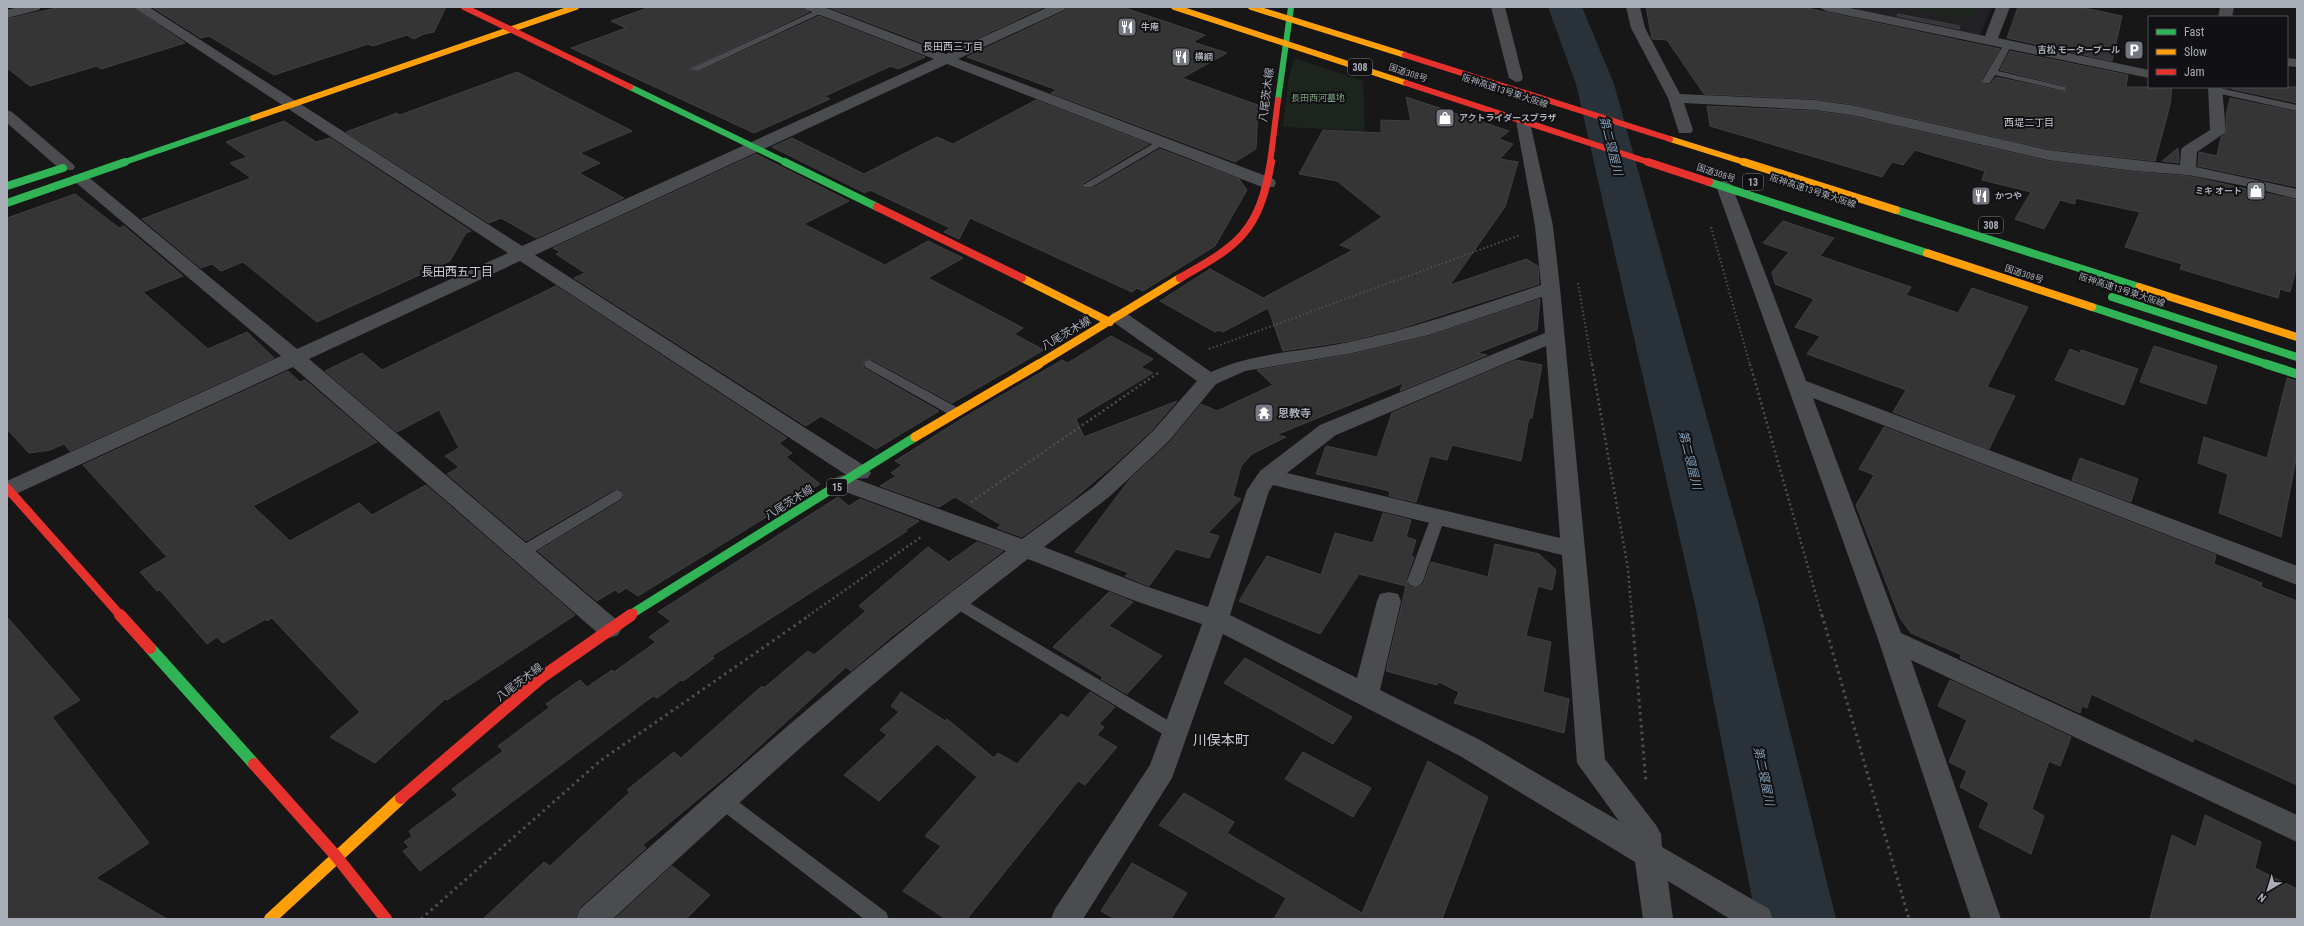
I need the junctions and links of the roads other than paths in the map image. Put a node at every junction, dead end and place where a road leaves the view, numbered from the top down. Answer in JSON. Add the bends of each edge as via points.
{"nodes":[{"id":1,"x":34,"y":7,"type":"edge"},
{"id":2,"x":140,"y":7,"type":"edge"},
{"id":3,"x":464,"y":7,"type":"edge"},
{"id":4,"x":576,"y":7,"type":"edge"},
{"id":5,"x":1059,"y":7,"type":"edge"},
{"id":6,"x":1174,"y":7,"type":"edge"},
{"id":7,"x":1251,"y":7,"type":"edge"},
{"id":8,"x":1498,"y":7,"type":"edge"},
{"id":9,"x":1633,"y":7,"type":"edge"},
{"id":10,"x":1826,"y":7,"type":"edge"},
{"id":11,"x":2003,"y":7,"type":"edge"},
{"id":12,"x":817,"y":9,"type":"edge"},
{"id":13,"x":1291,"y":9,"type":"edge"},
{"id":14,"x":7,"y":14,"type":"edge"},
{"id":15,"x":510,"y":17,"type":"dead end"},
{"id":16,"x":495,"y":22,"type":"junction"},
{"id":17,"x":480,"y":27,"type":"dead end"},
{"id":18,"x":1277,"y":29,"type":"dead end"},
{"id":19,"x":510,"y":30,"type":"junction"},
{"id":20,"x":1300,"y":36,"type":"dead end"},
{"id":21,"x":1990,"y":40,"type":"junction"},
{"id":22,"x":1284,"y":43,"type":"junction"},
{"id":23,"x":2008,"y":44,"type":"junction"},
{"id":24,"x":945,"y":59,"type":"junction"},
{"id":25,"x":695,"y":69,"type":"dead end"},
{"id":26,"x":1992,"y":72,"type":"junction"},
{"id":27,"x":2148,"y":74,"type":"edge"},
{"id":28,"x":1516,"y":78,"type":"dead end"},
{"id":29,"x":1987,"y":81,"type":"dead end"},
{"id":30,"x":2215,"y":88,"type":"edge"},
{"id":31,"x":2062,"y":89,"type":"dead end"},
{"id":32,"x":285,"y":98,"type":"junction"},
{"id":33,"x":1675,"y":98,"type":"junction"},
{"id":34,"x":263,"y":101,"type":"dead end"},
{"id":35,"x":2297,"y":108,"type":"edge"},
{"id":36,"x":7,"y":115,"type":"edge"},
{"id":37,"x":1535,"y":125,"type":"junction"},
{"id":38,"x":1683,"y":130,"type":"dead end"},
{"id":39,"x":1161,"y":142,"type":"junction"},
{"id":40,"x":754,"y":146,"type":"junction"},
{"id":41,"x":74,"y":170,"type":"junction"},
{"id":42,"x":2188,"y":170,"type":"junction"},
{"id":43,"x":1268,"y":183,"type":"junction"},
{"id":44,"x":1088,"y":185,"type":"dead end"},
{"id":45,"x":7,"y":186,"type":"edge"},
{"id":46,"x":1724,"y":186,"type":"junction"},
{"id":47,"x":2297,"y":194,"type":"edge"},
{"id":48,"x":7,"y":203,"type":"edge"},
{"id":49,"x":522,"y":253,"type":"junction"},
{"id":50,"x":1551,"y":288,"type":"junction"},
{"id":51,"x":2100,"y":293,"type":"dead end"},
{"id":52,"x":1115,"y":319,"type":"junction"},
{"id":53,"x":1554,"y":336,"type":"junction"},
{"id":54,"x":2297,"y":337,"type":"edge"},
{"id":55,"x":2297,"y":357,"type":"edge"},
{"id":56,"x":295,"y":358,"type":"junction"},
{"id":57,"x":870,"y":364,"type":"dead end"},
{"id":58,"x":2297,"y":374,"type":"edge"},
{"id":59,"x":1209,"y":380,"type":"junction"},
{"id":60,"x":1798,"y":385,"type":"junction"},
{"id":61,"x":955,"y":412,"type":"junction"},
{"id":62,"x":1268,"y":476,"type":"junction"},
{"id":63,"x":852,"y":478,"type":"junction"},
{"id":64,"x":7,"y":489,"type":"edge"},
{"id":65,"x":616,"y":495,"type":"dead end"},
{"id":66,"x":1438,"y":517,"type":"junction"},
{"id":67,"x":1027,"y":549,"type":"junction"},
{"id":68,"x":1572,"y":549,"type":"junction"},
{"id":69,"x":521,"y":553,"type":"junction"},
{"id":70,"x":2297,"y":576,"type":"edge"},
{"id":71,"x":1415,"y":581,"type":"dead end"},
{"id":72,"x":956,"y":601,"type":"junction"},
{"id":73,"x":1389,"y":601,"type":"dead end"},
{"id":74,"x":1216,"y":619,"type":"junction"},
{"id":75,"x":609,"y":628,"type":"junction"},
{"id":76,"x":1891,"y":639,"type":"junction"},
{"id":77,"x":1366,"y":695,"type":"junction"},
{"id":78,"x":1175,"y":733,"type":"junction"},
{"id":79,"x":722,"y":800,"type":"junction"},
{"id":80,"x":2297,"y":829,"type":"edge"},
{"id":81,"x":1650,"y":855,"type":"junction"},
{"id":82,"x":336,"y":856,"type":"junction"},
{"id":83,"x":270,"y":919,"type":"edge"},
{"id":84,"x":386,"y":919,"type":"edge"},
{"id":85,"x":591,"y":919,"type":"edge"},
{"id":86,"x":880,"y":919,"type":"edge"},
{"id":87,"x":1066,"y":919,"type":"edge"},
{"id":88,"x":1658,"y":919,"type":"edge"},
{"id":89,"x":1758,"y":919,"type":"edge"},
{"id":90,"x":1986,"y":919,"type":"edge"}],
"edges":[{"from":1,"to":14,"type":"street"},
{"from":2,"to":32,"type":"street"},
{"from":3,"to":16,"type":"main road"},
{"from":4,"to":19,"type":"main road"},
{"from":5,"to":24,"type":"street"},
{"from":6,"to":22,"type":"main road","name":"国道308号","number":"308"},
{"from":7,"to":54,"type":"main road","name":"阪神高速13号東大阪線","number":"13"},
{"from":8,"to":28,"type":"street"},
{"from":9,"to":33,"type":"street","via":[[1638,28]]},
{"from":10,"to":21,"type":"street"},
{"from":11,"to":21,"type":"street"},
{"from":12,"to":24,"type":"street"},
{"from":12,"to":25,"type":"lane"},
{"from":13,"to":22,"type":"main road","name":"八尾茨木線","number":"15"},
{"from":15,"to":16,"type":"main road"},
{"from":16,"to":17,"type":"main road"},
{"from":16,"to":19,"type":"main road"},
{"from":18,"to":20,"type":"main road"},
{"from":19,"to":32,"type":"main road"},
{"from":19,"to":40,"type":"main road"},
{"from":21,"to":23,"type":"street"},
{"from":22,"to":37,"type":"main road","name":"国道308号","number":"308"},
{"from":22,"to":43,"type":"main road","name":"八尾茨木線","number":"15"},
{"from":23,"to":26,"type":"lane"},
{"from":23,"to":27,"type":"street"},
{"from":24,"to":39,"type":"street"},
{"from":24,"to":40,"type":"street"},
{"from":26,"to":29,"type":"lane"},
{"from":26,"to":31,"type":"lane"},
{"from":30,"to":35,"type":"lane"},
{"from":30,"to":42,"type":"street","via":[[2218,132],[2189,150]]},
{"from":32,"to":34,"type":"main road"},
{"from":32,"to":41,"type":"main road"},
{"from":32,"to":49,"type":"street"},
{"from":33,"to":38,"type":"street"},
{"from":33,"to":42,"type":"street","via":[[1816,105],[1856,111],[2048,154],[2134,166]]},
{"from":36,"to":41,"type":"street"},
{"from":37,"to":46,"type":"main road","name":"国道308号","number":"308"},
{"from":37,"to":50,"type":"street"},
{"from":39,"to":43,"type":"street"},
{"from":39,"to":44,"type":"lane"},
{"from":40,"to":49,"type":"street"},
{"from":40,"to":52,"type":"main road"},
{"from":41,"to":45,"type":"main road"},
{"from":41,"to":48,"type":"main road"},
{"from":41,"to":56,"type":"street"},
{"from":42,"to":47,"type":"street"},
{"from":43,"to":52,"type":"main road","name":"八尾茨木線","number":"15","via":[[1252,224],[1239,241]]},
{"from":46,"to":58,"type":"main road","name":"国道308号","number":"308"},
{"from":46,"to":60,"type":"street"},
{"from":49,"to":56,"type":"street"},
{"from":49,"to":63,"type":"street"},
{"from":50,"to":53,"type":"street"},
{"from":50,"to":59,"type":"street","via":[[1422,331],[1348,348],[1240,366]]},
{"from":51,"to":55,"type":"main road","name":"阪神高速13号東大阪線"},
{"from":52,"to":59,"type":"street"},
{"from":52,"to":61,"type":"main road","name":"八尾茨木線","number":"15"},
{"from":53,"to":62,"type":"street","via":[[1328,430]]},
{"from":53,"to":68,"type":"street"},
{"from":56,"to":64,"type":"street"},
{"from":56,"to":69,"type":"street"},
{"from":57,"to":61,"type":"lane"},
{"from":59,"to":67,"type":"street","via":[[1160,436],[1106,487]]},
{"from":60,"to":70,"type":"street"},
{"from":60,"to":76,"type":"street"},
{"from":61,"to":63,"type":"main road","name":"八尾茨木線","number":"15"},
{"from":62,"to":66,"type":"street"},
{"from":62,"to":74,"type":"street","via":[[1258,490]]},
{"from":63,"to":67,"type":"street"},
{"from":63,"to":75,"type":"main road","name":"八尾茨木線","number":"15"},
{"from":64,"to":82,"type":"main road"},
{"from":65,"to":69,"type":"lane"},
{"from":66,"to":68,"type":"street"},
{"from":66,"to":71,"type":"lane"},
{"from":67,"to":72,"type":"street"},
{"from":67,"to":74,"type":"street"},
{"from":68,"to":81,"type":"street","via":[[1591,762],[1646,834]]},
{"from":69,"to":75,"type":"street"},
{"from":72,"to":78,"type":"lane"},
{"from":72,"to":79,"type":"street"},
{"from":73,"to":77,"type":"street"},
{"from":74,"to":77,"type":"street"},
{"from":74,"to":78,"type":"street"},
{"from":75,"to":82,"type":"main road","name":"八尾茨木線","number":"15","via":[[491,718]]},
{"from":76,"to":80,"type":"street"},
{"from":76,"to":90,"type":"street"},
{"from":77,"to":81,"type":"street","via":[[1470,748]]},
{"from":78,"to":87,"type":"street","via":[[1162,770]]},
{"from":79,"to":85,"type":"street"},
{"from":79,"to":86,"type":"lane"},
{"from":81,"to":88,"type":"street"},
{"from":81,"to":89,"type":"street"},
{"from":82,"to":83,"type":"main road","name":"八尾茨木線","number":"15"},
{"from":82,"to":84,"type":"main road"}]}
